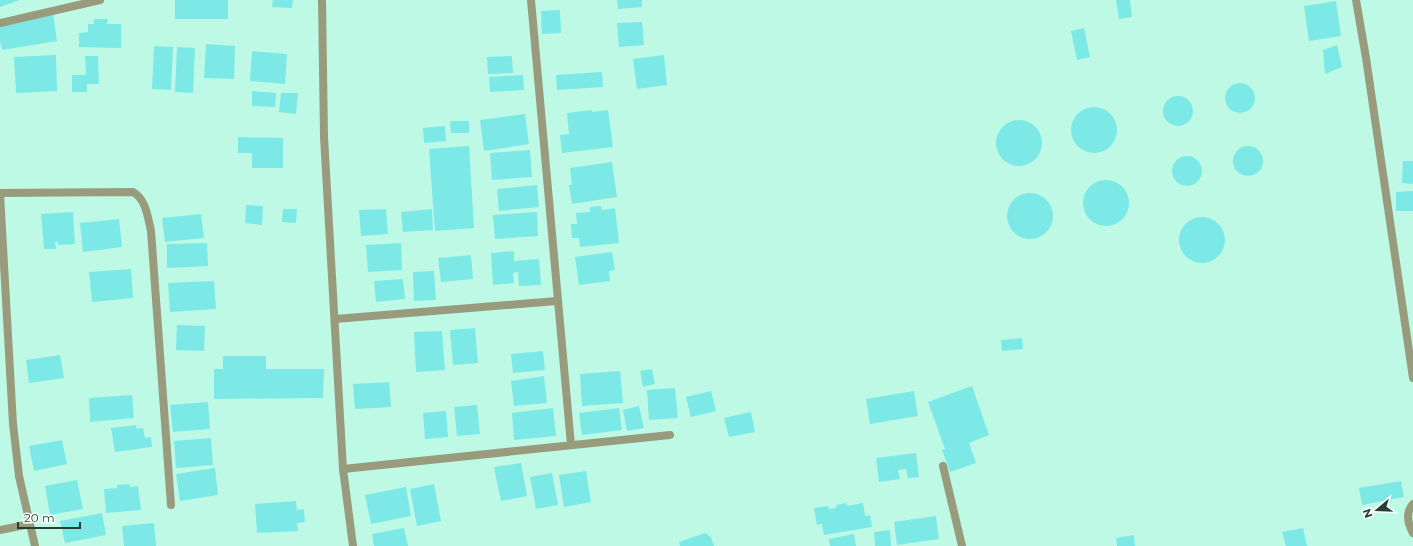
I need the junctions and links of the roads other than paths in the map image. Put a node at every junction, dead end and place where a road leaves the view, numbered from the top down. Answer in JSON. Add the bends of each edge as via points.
{"nodes":[{"id":1,"x":100,"y":0,"type":"edge"},
{"id":2,"x":322,"y":0,"type":"edge"},
{"id":3,"x":531,"y":0,"type":"edge"},
{"id":4,"x":1356,"y":0,"type":"edge"},
{"id":5,"x":0,"y":23,"type":"edge"},
{"id":6,"x":0,"y":193,"type":"edge"},
{"id":7,"x":557,"y":301,"type":"junction"},
{"id":8,"x":335,"y":319,"type":"junction"},
{"id":9,"x":1413,"y":378,"type":"edge"},
{"id":10,"x":670,"y":435,"type":"dead end"},
{"id":11,"x":571,"y":445,"type":"junction"},
{"id":12,"x":943,"y":466,"type":"dead end"},
{"id":13,"x":343,"y":469,"type":"junction"},
{"id":14,"x":1413,"y":504,"type":"edge"},
{"id":15,"x":171,"y":505,"type":"dead end"},
{"id":16,"x":30,"y":524,"type":"junction"},
{"id":17,"x":0,"y":530,"type":"edge"},
{"id":18,"x":1413,"y":533,"type":"edge"},
{"id":19,"x":35,"y":546,"type":"edge"},
{"id":20,"x":353,"y":546,"type":"edge"},
{"id":21,"x":962,"y":546,"type":"edge"}],
"edges":[{"from":1,"to":5,"type":"street"},
{"from":2,"to":8,"type":"street","via":[[324,137]]},
{"from":3,"to":7,"type":"street"},
{"from":4,"to":9,"type":"street"},
{"from":6,"to":15,"type":"street","via":[[133,192],[142,200],[151,230]]},
{"from":6,"to":16,"type":"street","via":[[13,424],[19,476]]},
{"from":7,"to":8,"type":"street"},
{"from":7,"to":11,"type":"street"},
{"from":8,"to":13,"type":"street"},
{"from":10,"to":11,"type":"street"},
{"from":11,"to":13,"type":"street"},
{"from":12,"to":21,"type":"street"},
{"from":13,"to":20,"type":"street"},
{"from":14,"to":18,"type":"street","via":[[1408,515],[1408,524]]},
{"from":16,"to":17,"type":"street"},
{"from":16,"to":19,"type":"street"}]}
